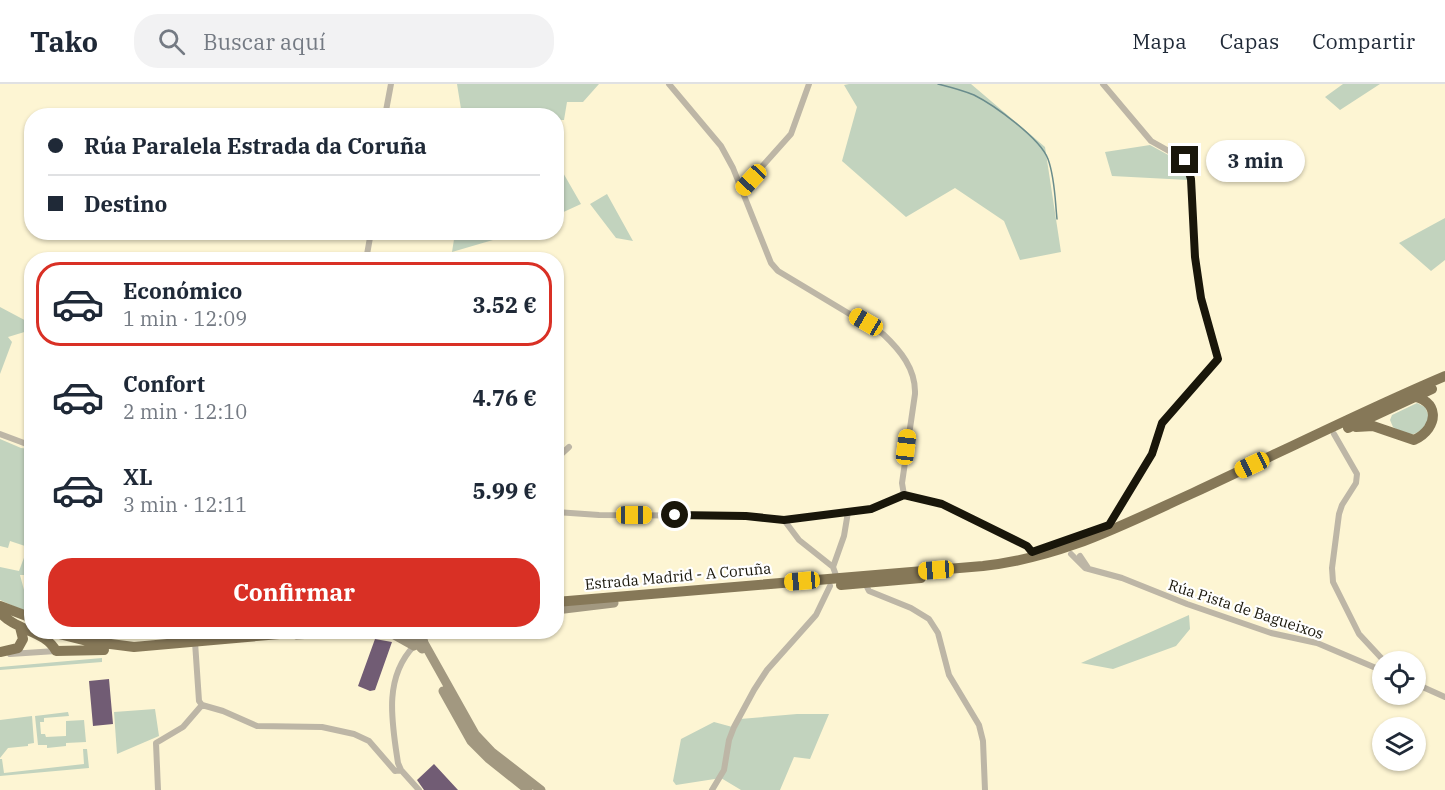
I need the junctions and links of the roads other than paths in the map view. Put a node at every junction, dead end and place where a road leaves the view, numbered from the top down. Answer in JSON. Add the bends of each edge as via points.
{"nodes":[{"id":1,"x":391,"y":84,"type":"edge"},
{"id":2,"x":669,"y":84,"type":"edge"},
{"id":3,"x":809,"y":84,"type":"edge"},
{"id":4,"x":1103,"y":84,"type":"edge"},
{"id":5,"x":386,"y":108,"type":"edge"},
{"id":6,"x":742,"y":189,"type":"junction"},
{"id":7,"x":1445,"y":376,"type":"edge"},
{"id":8,"x":1445,"y":383,"type":"edge"},
{"id":9,"x":1415,"y":397,"type":"junction"},
{"id":10,"x":1381,"y":403,"type":"junction"},
{"id":11,"x":1347,"y":428,"type":"junction"},
{"id":12,"x":0,"y":434,"type":"edge"},
{"id":13,"x":1334,"y":434,"type":"junction"},
{"id":14,"x":24,"y":443,"type":"edge"},
{"id":15,"x":569,"y":447,"type":"dead end"},
{"id":16,"x":564,"y":452,"type":"edge"},
{"id":17,"x":904,"y":495,"type":"junction"},
{"id":18,"x":564,"y":512,"type":"edge"},
{"id":19,"x":848,"y":512,"type":"junction"},
{"id":20,"x":784,"y":520,"type":"junction"},
{"id":21,"x":1112,"y":526,"type":"junction"},
{"id":22,"x":1033,"y":555,"type":"junction"},
{"id":23,"x":1076,"y":555,"type":"junction"},
{"id":24,"x":833,"y":567,"type":"junction"},
{"id":25,"x":833,"y":582,"type":"junction"},
{"id":26,"x":865,"y":583,"type":"junction"},
{"id":27,"x":564,"y":603,"type":"edge"},
{"id":28,"x":0,"y":606,"type":"edge"},
{"id":29,"x":0,"y":612,"type":"edge"},
{"id":30,"x":24,"y":615,"type":"edge"},
{"id":31,"x":24,"y":625,"type":"edge"},
{"id":32,"x":24,"y":635,"type":"edge"},
{"id":33,"x":46,"y":639,"type":"edge"},
{"id":34,"x":79,"y":639,"type":"edge"},
{"id":35,"x":124,"y":639,"type":"edge"},
{"id":36,"x":147,"y":639,"type":"edge"},
{"id":37,"x":178,"y":639,"type":"edge"},
{"id":38,"x":194,"y":639,"type":"edge"},
{"id":39,"x":402,"y":639,"type":"edge"},
{"id":40,"x":412,"y":639,"type":"edge"},
{"id":41,"x":423,"y":639,"type":"edge"},
{"id":42,"x":414,"y":646,"type":"junction"},
{"id":43,"x":134,"y":647,"type":"junction"},
{"id":44,"x":56,"y":651,"type":"junction"},
{"id":45,"x":1375,"y":651,"type":"edge"},
{"id":46,"x":0,"y":653,"type":"edge"},
{"id":47,"x":428,"y":661,"type":"junction"},
{"id":48,"x":1372,"y":666,"type":"edge"},
{"id":49,"x":1426,"y":688,"type":"edge"},
{"id":50,"x":1445,"y":697,"type":"edge"},
{"id":51,"x":202,"y":705,"type":"junction"},
{"id":52,"x":401,"y":770,"type":"junction"},
{"id":53,"x":986,"y":789,"type":"edge"},
{"id":54,"x":158,"y":790,"type":"edge"},
{"id":55,"x":418,"y":790,"type":"edge"},
{"id":56,"x":528,"y":790,"type":"edge"},
{"id":57,"x":541,"y":790,"type":"edge"},
{"id":58,"x":712,"y":790,"type":"edge"}],
"edges":[{"from":1,"to":5,"type":"street"},
{"from":2,"to":6,"type":"street","via":[[721,146]]},
{"from":3,"to":6,"type":"street","via":[[791,134]]},
{"from":4,"to":21,"type":"street","via":[[1151,141],[1188,164],[1201,298],[1219,356],[1215,366],[1162,423],[1152,454]]},
{"from":6,"to":17,"type":"street","via":[[771,263],[778,271],[883,334],[912,371],[915,394],[902,483]]},
{"from":7,"to":10,"type":"highway","name":"Estrada Madrid - A Coruña"},
{"from":8,"to":9,"type":"highway","name":"Estrada Madrid - A Coruña"},
{"from":9,"to":10,"type":"highway"},
{"from":9,"to":11,"type":"highway","name":"Estrada Madrid - A Coruña"},
{"from":9,"to":11,"type":"highway","via":[[1426,402],[1434,418],[1431,428],[1414,440],[1373,426]]},
{"from":10,"to":21,"type":"highway","name":"Estrada Madrid - A Coruña","via":[[1314,437]]},
{"from":11,"to":13,"type":"highway","name":"Estrada Madrid - A Coruña"},
{"from":12,"to":14,"type":"street"},
{"from":13,"to":23,"type":"highway","name":"Estrada Madrid - A Coruña"},
{"from":13,"to":45,"type":"street","via":[[1357,474],[1339,514],[1333,582],[1359,634]]},
{"from":15,"to":16,"type":"street"},
{"from":17,"to":19,"type":"street","via":[[871,509]]},
{"from":17,"to":22,"type":"street","via":[[942,504],[1027,546]]},
{"from":18,"to":20,"type":"street"},
{"from":19,"to":20,"type":"street"},
{"from":19,"to":24,"type":"street"},
{"from":20,"to":24,"type":"street","via":[[799,540]]},
{"from":21,"to":22,"type":"street"},
{"from":21,"to":22,"type":"highway","name":"Estrada Madrid - A Coruña","via":[[1085,542]]},
{"from":22,"to":25,"type":"highway","name":"Estrada Madrid - A Coruña","via":[[983,566]]},
{"from":23,"to":26,"type":"highway","name":"Estrada Madrid - A Coruña","via":[[989,573]]},
{"from":23,"to":48,"type":"street","name":"Rúa Pista de Bagueixos","via":[[1082,566],[1271,633],[1317,643]]},
{"from":24,"to":25,"type":"street"},
{"from":25,"to":26,"type":"highway","name":"Estrada Madrid - A Coruña"},
{"from":25,"to":27,"type":"highway","name":"Estrada Madrid - A Coruña"},
{"from":25,"to":58,"type":"street","via":[[816,615],[754,690],[734,727],[724,770]]},
{"from":26,"to":53,"type":"street","via":[[869,591],[929,619],[938,633],[949,675],[979,725]]},
{"from":28,"to":30,"type":"highway"},
{"from":29,"to":31,"type":"highway"},
{"from":32,"to":46,"type":"highway","via":[[18,648]]},
{"from":33,"to":44,"type":"highway"},
{"from":34,"to":43,"type":"highway"},
{"from":35,"to":36,"type":"highway"},
{"from":37,"to":43,"type":"highway"},
{"from":38,"to":51,"type":"street"},
{"from":39,"to":42,"type":"main road"},
{"from":40,"to":47,"type":"main road"},
{"from":41,"to":57,"type":"main road","via":[[475,734]]},
{"from":42,"to":47,"type":"main road"},
{"from":42,"to":52,"type":"street","via":[[392,689]]},
{"from":43,"to":44,"type":"highway"},
{"from":44,"to":46,"type":"street"},
{"from":47,"to":56,"type":"main road","via":[[471,741]]},
{"from":49,"to":50,"type":"street"},
{"from":51,"to":52,"type":"street","via":[[257,726],[322,727],[354,734],[369,741],[395,771]]},
{"from":51,"to":54,"type":"street","via":[[183,727],[156,743]]},
{"from":52,"to":55,"type":"street"}]}
